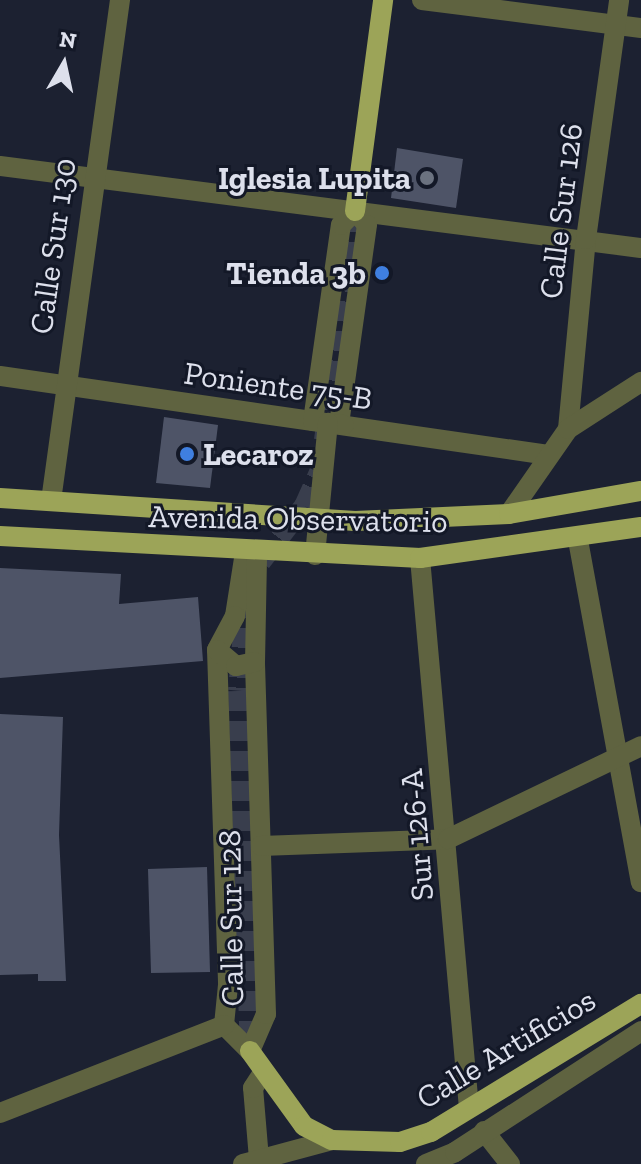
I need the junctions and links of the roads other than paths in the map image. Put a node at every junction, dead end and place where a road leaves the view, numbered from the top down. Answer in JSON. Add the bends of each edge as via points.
{"nodes":[{"id":1,"x":120,"y":0,"type":"edge"},
{"id":2,"x":383,"y":0,"type":"edge"},
{"id":3,"x":422,"y":0,"type":"edge"},
{"id":4,"x":619,"y":0,"type":"edge"},
{"id":5,"x":616,"y":24,"type":"junction"},
{"id":6,"x":641,"y":28,"type":"edge"},
{"id":7,"x":0,"y":166,"type":"edge"},
{"id":8,"x":93,"y":178,"type":"junction"},
{"id":9,"x":355,"y":211,"type":"junction"},
{"id":10,"x":586,"y":239,"type":"junction"},
{"id":11,"x":641,"y":248,"type":"edge"},
{"id":12,"x":0,"y":376,"type":"edge"},
{"id":13,"x":641,"y":382,"type":"edge"},
{"id":14,"x":63,"y":385,"type":"junction"},
{"id":15,"x":328,"y":423,"type":"junction"},
{"id":16,"x":568,"y":429,"type":"junction"},
{"id":17,"x":548,"y":455,"type":"junction"},
{"id":18,"x":641,"y":491,"type":"edge"},
{"id":19,"x":0,"y":498,"type":"edge"},
{"id":20,"x":51,"y":501,"type":"junction"},
{"id":21,"x":509,"y":514,"type":"junction"},
{"id":22,"x":317,"y":518,"type":"junction"},
{"id":23,"x":641,"y":527,"type":"edge"},
{"id":24,"x":0,"y":536,"type":"edge"},
{"id":25,"x":578,"y":540,"type":"junction"},
{"id":26,"x":251,"y":552,"type":"junction"},
{"id":27,"x":315,"y":555,"type":"junction"},
{"id":28,"x":420,"y":558,"type":"junction"},
{"id":29,"x":217,"y":650,"type":"junction"},
{"id":30,"x":255,"y":662,"type":"junction"},
{"id":31,"x":641,"y":746,"type":"edge"},
{"id":32,"x":621,"y":755,"type":"junction"},
{"id":33,"x":448,"y":839,"type":"junction"},
{"id":34,"x":261,"y":846,"type":"junction"},
{"id":35,"x":641,"y":882,"type":"edge"},
{"id":36,"x":641,"y":1004,"type":"edge"},
{"id":37,"x":224,"y":1025,"type":"junction"},
{"id":38,"x":641,"y":1031,"type":"edge"},
{"id":39,"x":250,"y":1051,"type":"junction"},
{"id":40,"x":264,"y":1071,"type":"junction"},
{"id":41,"x":469,"y":1108,"type":"junction"},
{"id":42,"x":0,"y":1113,"type":"edge"},
{"id":43,"x":484,"y":1131,"type":"junction"},
{"id":44,"x":332,"y":1140,"type":"junction"},
{"id":45,"x":251,"y":1161,"type":"edge"},
{"id":46,"x":426,"y":1164,"type":"edge"},
{"id":47,"x":510,"y":1164,"type":"edge"}],
"edges":[{"from":1,"to":8,"type":"street","name":"Calle Sur 130"},
{"from":2,"to":9,"type":"main road"},
{"from":3,"to":5,"type":"street"},
{"from":4,"to":5,"type":"street","name":"Calle Sur 126"},
{"from":5,"to":6,"type":"street"},
{"from":5,"to":10,"type":"street","name":"Calle Sur 126"},
{"from":7,"to":8,"type":"street"},
{"from":8,"to":9,"type":"street"},
{"from":8,"to":14,"type":"street","name":"Calle Sur 130"},
{"from":9,"to":10,"type":"street"},
{"from":9,"to":15,"type":"street","via":[[341,225]]},
{"from":9,"to":15,"type":"street","via":[[367,225],[339,424]]},
{"from":10,"to":11,"type":"street"},
{"from":10,"to":16,"type":"street","name":"Calle Sur 126"},
{"from":12,"to":14,"type":"street","name":"Poniente 75-B"},
{"from":13,"to":16,"type":"street"},
{"from":14,"to":15,"type":"street","name":"Poniente 75-B"},
{"from":14,"to":20,"type":"street","name":"Calle Sur 130"},
{"from":15,"to":17,"type":"street","name":"Poniente 75-B"},
{"from":15,"to":22,"type":"street"},
{"from":16,"to":17,"type":"street"},
{"from":17,"to":21,"type":"street"},
{"from":18,"to":21,"type":"main road","name":"Avenida Observatorio"},
{"from":19,"to":20,"type":"main road","name":"Avenida Observatorio"},
{"from":20,"to":22,"type":"main road","name":"Avenida Observatorio"},
{"from":21,"to":22,"type":"main road","name":"Avenida Observatorio","via":[[419,520]]},
{"from":22,"to":27,"type":"street"},
{"from":23,"to":25,"type":"main road","name":"Avenida Observatorio"},
{"from":24,"to":26,"type":"main road","name":"Avenida Observatorio"},
{"from":25,"to":28,"type":"main road","name":"Avenida Observatorio"},
{"from":25,"to":32,"type":"street"},
{"from":26,"to":27,"type":"main road","name":"Avenida Observatorio"},
{"from":26,"to":29,"type":"street","name":"Calle Sur 128","via":[[235,616]]},
{"from":26,"to":30,"type":"street","name":"Calle Sur 128"},
{"from":27,"to":28,"type":"main road","name":"Avenida Observatorio"},
{"from":28,"to":33,"type":"street","name":"Sur 126-A"},
{"from":29,"to":30,"type":"street","via":[[236,666]]},
{"from":29,"to":37,"type":"street","name":"Calle Sur 128","via":[[228,985]]},
{"from":30,"to":34,"type":"street","name":"Calle Sur 128"},
{"from":31,"to":32,"type":"street"},
{"from":32,"to":33,"type":"street"},
{"from":32,"to":35,"type":"street"},
{"from":33,"to":34,"type":"street"},
{"from":33,"to":41,"type":"street","name":"Sur 126-A"},
{"from":34,"to":39,"type":"street","name":"Calle Sur 128","via":[[266,1014]]},
{"from":36,"to":41,"type":"main road","name":"Calle Artificios"},
{"from":37,"to":39,"type":"street","name":"Calle Sur 128"},
{"from":37,"to":42,"type":"street"},
{"from":38,"to":43,"type":"street"},
{"from":39,"to":40,"type":"main road"},
{"from":40,"to":44,"type":"main road","via":[[294,1116]]},
{"from":40,"to":45,"type":"street","via":[[253,1088]]},
{"from":41,"to":44,"type":"main road","name":"Calle Artificios","via":[[431,1132],[400,1142]]},
{"from":43,"to":46,"type":"street"},
{"from":43,"to":47,"type":"street"},
{"from":44,"to":45,"type":"street"}]}
